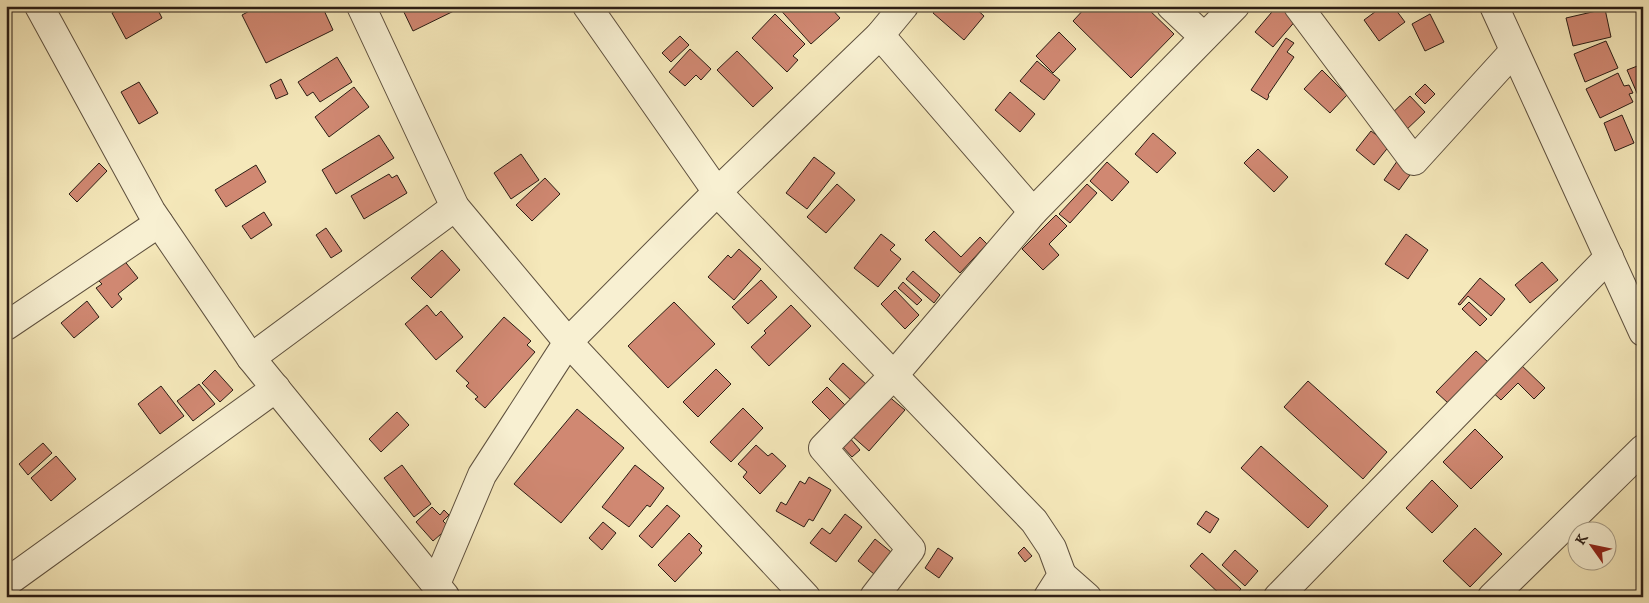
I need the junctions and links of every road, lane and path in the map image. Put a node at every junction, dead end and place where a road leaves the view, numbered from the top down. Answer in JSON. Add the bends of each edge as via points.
{"nodes":[{"id":1,"x":39,"y":6,"type":"edge"},
{"id":2,"x":361,"y":6,"type":"edge"},
{"id":3,"x":587,"y":6,"type":"edge"},
{"id":4,"x":904,"y":6,"type":"edge"},
{"id":5,"x":1171,"y":6,"type":"edge"},
{"id":6,"x":1235,"y":6,"type":"edge"},
{"id":7,"x":1298,"y":6,"type":"edge"},
{"id":8,"x":1494,"y":6,"type":"edge"},
{"id":9,"x":880,"y":35,"type":"junction"},
{"id":10,"x":1204,"y":37,"type":"junction"},
{"id":11,"x":1514,"y":51,"type":"junction"},
{"id":12,"x":717,"y":192,"type":"junction"},
{"id":13,"x":455,"y":207,"type":"junction"},
{"id":14,"x":1033,"y":212,"type":"junction"},
{"id":15,"x":159,"y":223,"type":"junction"},
{"id":16,"x":1608,"y":257,"type":"junction"},
{"id":17,"x":6,"y":326,"type":"edge"},
{"id":18,"x":1643,"y":332,"type":"edge"},
{"id":19,"x":568,"y":342,"type":"junction"},
{"id":20,"x":251,"y":358,"type":"junction"},
{"id":21,"x":894,"y":375,"type":"junction"},
{"id":22,"x":276,"y":388,"type":"junction"},
{"id":23,"x":1643,"y":449,"type":"edge"},
{"id":24,"x":6,"y":583,"type":"edge"},
{"id":25,"x":1055,"y":586,"type":"edge"},
{"id":26,"x":441,"y":591,"type":"edge"},
{"id":27,"x":806,"y":597,"type":"edge"},
{"id":28,"x":874,"y":597,"type":"edge"},
{"id":29,"x":1087,"y":597,"type":"edge"},
{"id":30,"x":1278,"y":597,"type":"edge"},
{"id":31,"x":1492,"y":597,"type":"edge"}],
"edges":[{"from":1,"to":15,"type":"street"},
{"from":2,"to":13,"type":"street"},
{"from":3,"to":12,"type":"street"},
{"from":4,"to":9,"type":"street"},
{"from":5,"to":10,"type":"street"},
{"from":6,"to":10,"type":"street"},
{"from":7,"to":11,"type":"street","via":[[1414,161]]},
{"from":8,"to":11,"type":"street"},
{"from":9,"to":12,"type":"street"},
{"from":9,"to":14,"type":"street"},
{"from":10,"to":14,"type":"street"},
{"from":11,"to":16,"type":"street"},
{"from":12,"to":19,"type":"street"},
{"from":12,"to":21,"type":"street"},
{"from":13,"to":19,"type":"street"},
{"from":13,"to":20,"type":"street"},
{"from":14,"to":21,"type":"street"},
{"from":15,"to":17,"type":"street"},
{"from":15,"to":20,"type":"street"},
{"from":16,"to":18,"type":"street"},
{"from":16,"to":30,"type":"street"},
{"from":19,"to":26,"type":"street","via":[[482,475]]},
{"from":19,"to":27,"type":"street"},
{"from":20,"to":22,"type":"street"},
{"from":21,"to":25,"type":"street","via":[[1034,521],[1052,548]]},
{"from":21,"to":28,"type":"street","via":[[824,448],[911,549]]},
{"from":22,"to":24,"type":"street"},
{"from":22,"to":26,"type":"street"},
{"from":23,"to":31,"type":"street"},
{"from":25,"to":29,"type":"street"}]}
